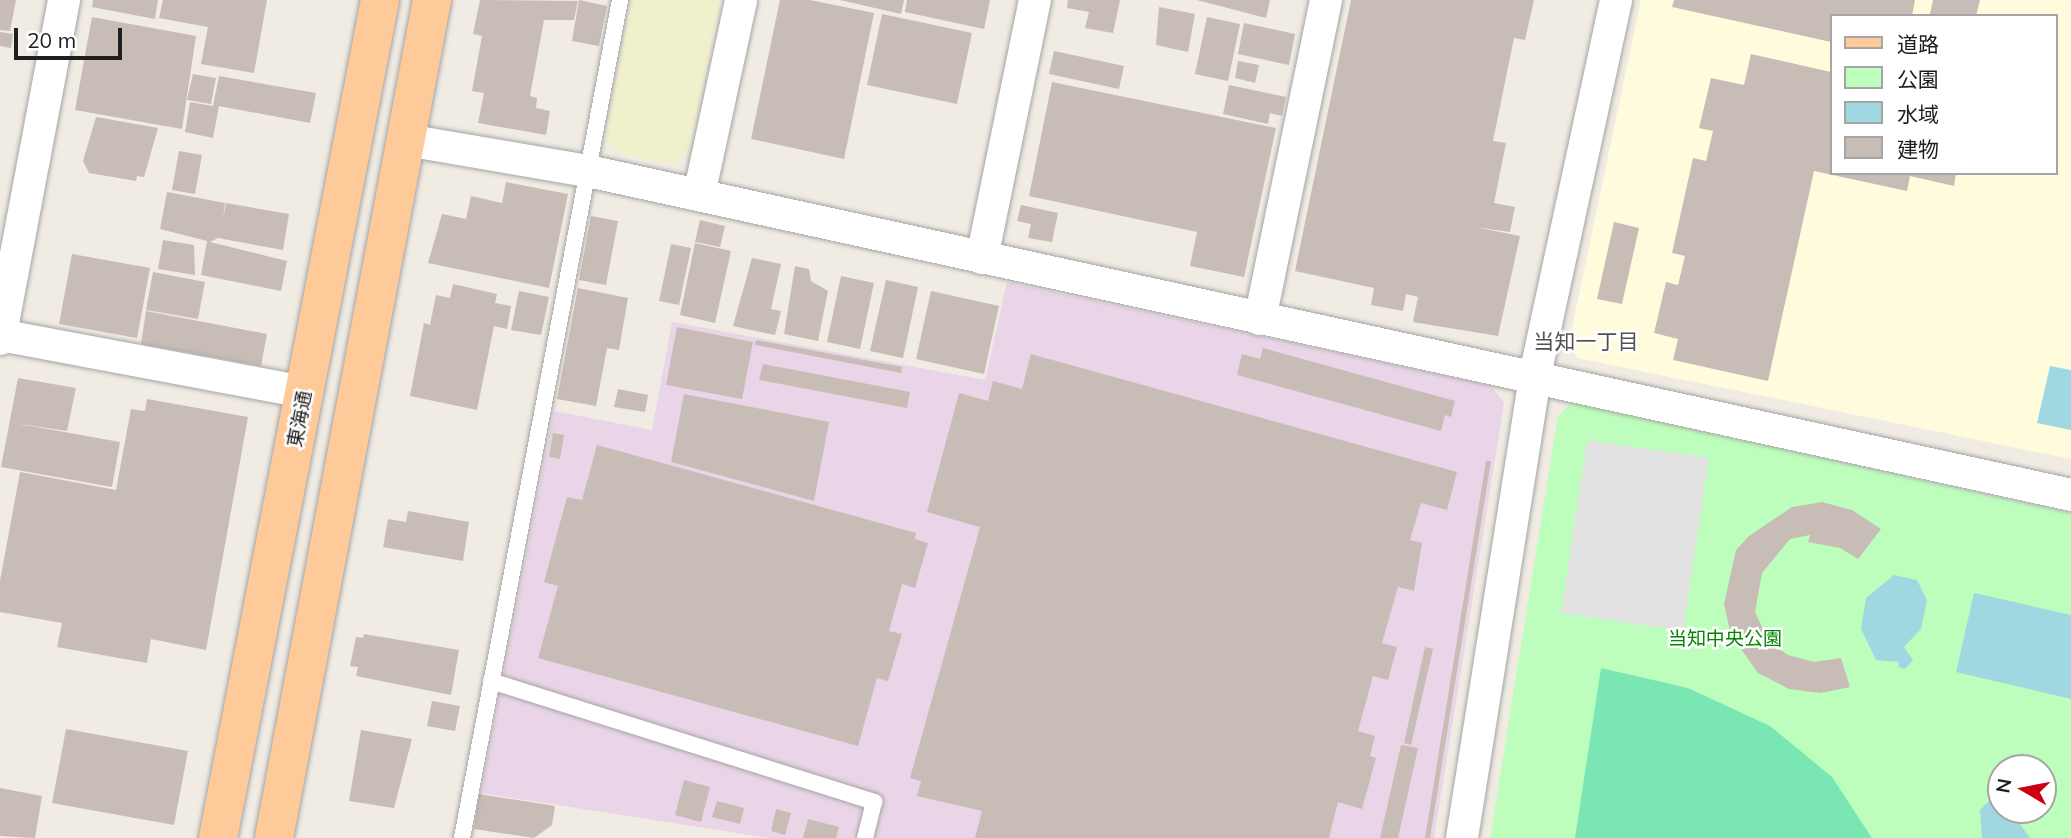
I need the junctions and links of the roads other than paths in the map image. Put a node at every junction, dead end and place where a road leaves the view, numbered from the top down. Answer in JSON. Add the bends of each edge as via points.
{"nodes":[{"id":1,"x":64,"y":0,"type":"edge"},
{"id":2,"x":380,"y":0,"type":"edge"},
{"id":3,"x":432,"y":0,"type":"edge"},
{"id":4,"x":620,"y":0,"type":"edge"},
{"id":5,"x":741,"y":0,"type":"edge"},
{"id":6,"x":1035,"y":0,"type":"edge"},
{"id":7,"x":1326,"y":0,"type":"edge"},
{"id":8,"x":1616,"y":0,"type":"edge"},
{"id":9,"x":406,"y":140,"type":"junction"},
{"id":10,"x":588,"y":171,"type":"junction"},
{"id":11,"x":699,"y":195,"type":"junction"},
{"id":12,"x":982,"y":258,"type":"junction"},
{"id":13,"x":1260,"y":318,"type":"junction"},
{"id":14,"x":0,"y":336,"type":"edge"},
{"id":15,"x":1535,"y":375,"type":"junction"},
{"id":16,"x":306,"y":392,"type":"junction"},
{"id":17,"x":2071,"y":495,"type":"edge"},
{"id":18,"x":491,"y":681,"type":"junction"},
{"id":19,"x":218,"y":838,"type":"edge"},
{"id":20,"x":274,"y":838,"type":"edge"},
{"id":21,"x":462,"y":838,"type":"edge"},
{"id":22,"x":864,"y":838,"type":"edge"},
{"id":23,"x":1462,"y":838,"type":"edge"}],
"edges":[{"from":1,"to":14,"type":"street"},
{"from":2,"to":16,"type":"main road","name":"東海通"},
{"from":3,"to":9,"type":"main road"},
{"from":4,"to":10,"type":"lane"},
{"from":5,"to":11,"type":"street"},
{"from":6,"to":12,"type":"street"},
{"from":7,"to":13,"type":"street"},
{"from":8,"to":15,"type":"street"},
{"from":9,"to":10,"type":"street"},
{"from":9,"to":20,"type":"main road"},
{"from":10,"to":11,"type":"street"},
{"from":10,"to":18,"type":"lane"},
{"from":11,"to":12,"type":"street"},
{"from":12,"to":13,"type":"street"},
{"from":13,"to":15,"type":"street"},
{"from":14,"to":16,"type":"street"},
{"from":15,"to":17,"type":"street"},
{"from":15,"to":23,"type":"street"},
{"from":16,"to":19,"type":"main road","name":"東海通"},
{"from":18,"to":21,"type":"lane"},
{"from":18,"to":22,"type":"lane","via":[[874,802]]}]}
